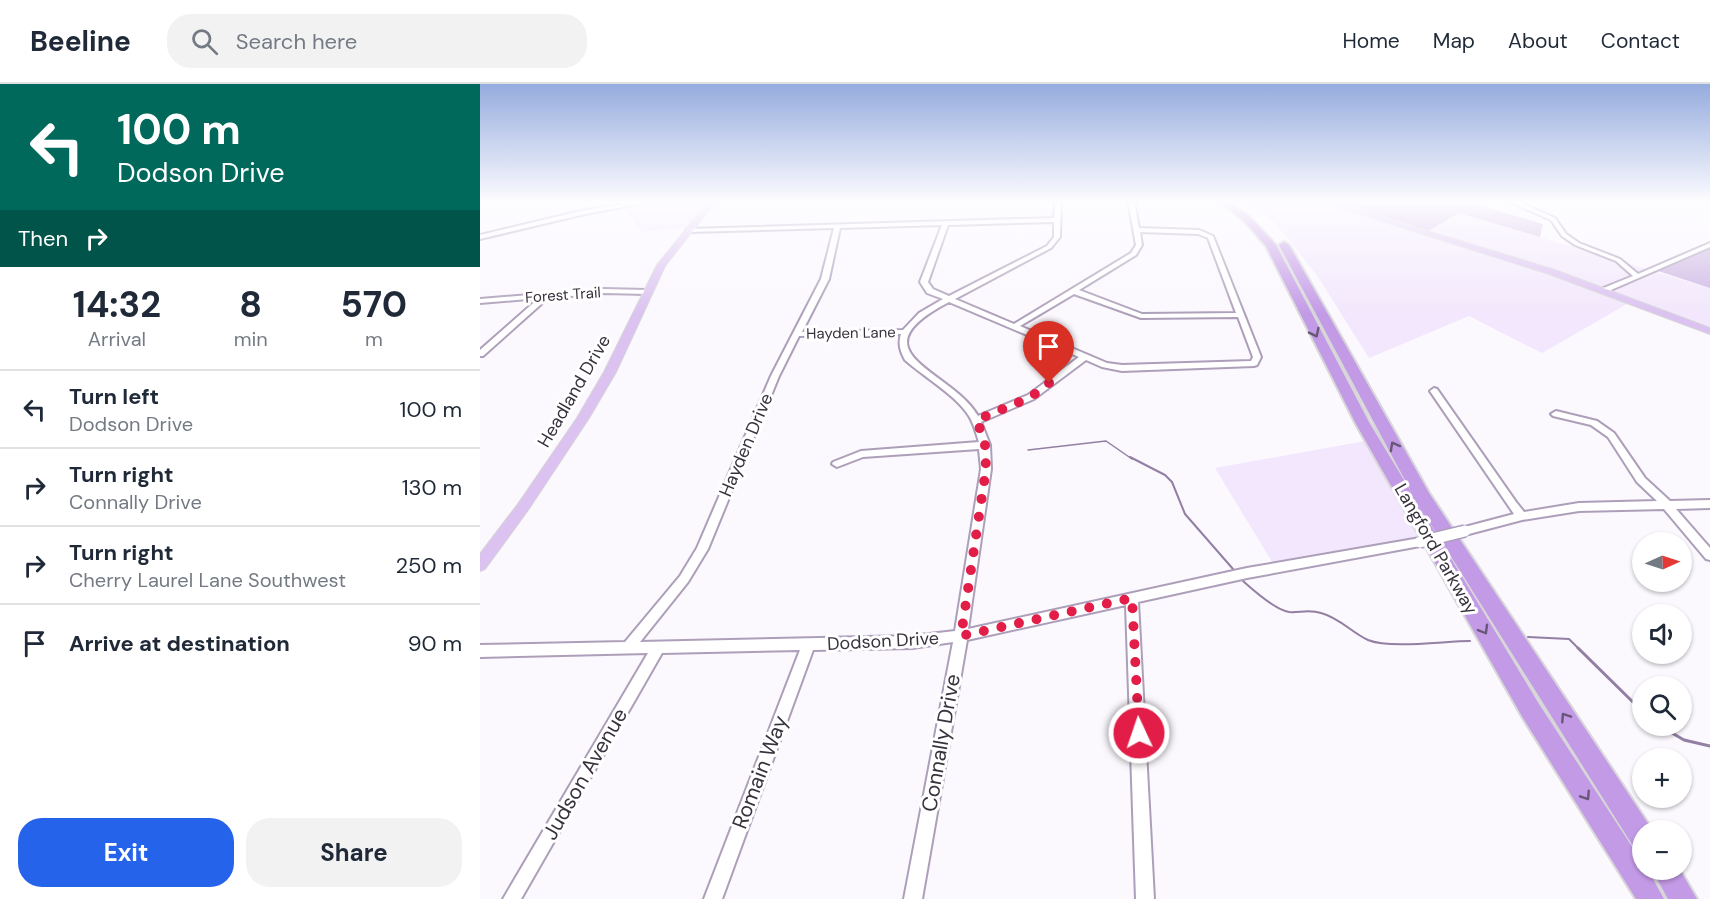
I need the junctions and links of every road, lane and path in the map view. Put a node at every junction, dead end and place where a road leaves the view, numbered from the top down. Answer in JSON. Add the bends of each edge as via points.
{"nodes":[{"id":1,"x":682,"y":239,"type":"edge"},
{"id":2,"x":834,"y":239,"type":"edge"},
{"id":3,"x":940,"y":239,"type":"edge"},
{"id":4,"x":1055,"y":239,"type":"edge"},
{"id":5,"x":1138,"y":239,"type":"edge"},
{"id":6,"x":1211,"y":239,"type":"edge"},
{"id":7,"x":1265,"y":239,"type":"edge"},
{"id":8,"x":1278,"y":239,"type":"edge"},
{"id":9,"x":1446,"y":239,"type":"edge"},
{"id":10,"x":1570,"y":239,"type":"edge"},
{"id":11,"x":1710,"y":245,"type":"edge"},
{"id":12,"x":1637,"y":276,"type":"junction"},
{"id":13,"x":1074,"y":291,"type":"junction"},
{"id":14,"x":1604,"y":291,"type":"junction"},
{"id":15,"x":647,"y":292,"type":"junction"},
{"id":16,"x":546,"y":296,"type":"junction"},
{"id":17,"x":949,"y":300,"type":"junction"},
{"id":18,"x":480,"y":301,"type":"edge"},
{"id":19,"x":1241,"y":315,"type":"junction"},
{"id":20,"x":1014,"y":327,"type":"junction"},
{"id":21,"x":905,"y":332,"type":"junction"},
{"id":22,"x":1710,"y":332,"type":"edge"},
{"id":23,"x":797,"y":334,"type":"junction"},
{"id":24,"x":480,"y":354,"type":"edge"},
{"id":25,"x":1084,"y":357,"type":"junction"},
{"id":26,"x":1434,"y":391,"type":"dead end"},
{"id":27,"x":1556,"y":414,"type":"dead end"},
{"id":28,"x":977,"y":420,"type":"junction"},
{"id":29,"x":985,"y":445,"type":"junction"},
{"id":30,"x":837,"y":464,"type":"dead end"},
{"id":31,"x":1666,"y":504,"type":"junction"},
{"id":32,"x":1710,"y":504,"type":"edge"},
{"id":33,"x":1522,"y":516,"type":"junction"},
{"id":34,"x":1710,"y":556,"type":"edge"},
{"id":35,"x":480,"y":564,"type":"edge"},
{"id":36,"x":1132,"y":598,"type":"junction"},
{"id":37,"x":961,"y":636,"type":"junction"},
{"id":38,"x":808,"y":645,"type":"junction"},
{"id":39,"x":627,"y":649,"type":"junction"},
{"id":40,"x":657,"y":649,"type":"junction"},
{"id":41,"x":480,"y":651,"type":"edge"},
{"id":42,"x":1632,"y":822,"type":"edge"},
{"id":43,"x":1672,"y":880,"type":"edge"},
{"id":44,"x":512,"y":899,"type":"edge"},
{"id":45,"x":713,"y":899,"type":"edge"},
{"id":46,"x":913,"y":899,"type":"edge"},
{"id":47,"x":1144,"y":899,"type":"edge"},
{"id":48,"x":1651,"y":899,"type":"edge"},
{"id":49,"x":1684,"y":899,"type":"edge"}],
"edges":[{"from":1,"to":15,"type":"main road","name":"Headland Drive","via":[[661,265]]},
{"from":2,"to":23,"type":"street","name":"Hayden Drive","via":[[825,279]]},
{"from":3,"to":17,"type":"street","via":[[924,282],[930,291]]},
{"from":4,"to":17,"type":"street","via":[[1049,247]]},
{"from":5,"to":13,"type":"street","via":[[1134,254]]},
{"from":6,"to":19,"type":"street"},
{"from":7,"to":48,"type":"highway","name":"Langford Parkway","one_way":true,"via":[[1363,424],[1531,711]]},
{"from":42,"to":8,"type":"highway","name":"Langford Parkway","one_way":true,"via":[[1422,496]]},
{"from":9,"to":14,"type":"main road"},
{"from":10,"to":12,"type":"street","via":[[1618,260]]},
{"from":11,"to":12,"type":"street"},
{"from":12,"to":14,"type":"street"},
{"from":13,"to":19,"type":"street","via":[[1141,316]]},
{"from":13,"to":20,"type":"street"},
{"from":14,"to":22,"type":"main road"},
{"from":15,"to":16,"type":"street","name":"Forest Trail"},
{"from":15,"to":35,"type":"main road","name":"Headland Drive","via":[[610,372],[583,418]]},
{"from":16,"to":18,"type":"street","name":"Forest Trail"},
{"from":16,"to":24,"type":"street"},
{"from":17,"to":20,"type":"street"},
{"from":17,"to":21,"type":"street","via":[[920,315]]},
{"from":19,"to":25,"type":"street","via":[[1257,357],[1254,363],[1122,368]]},
{"from":20,"to":25,"type":"street"},
{"from":21,"to":23,"type":"street","name":"Hayden Lane"},
{"from":21,"to":28,"type":"street","via":[[902,345],[908,358],[957,396]]},
{"from":23,"to":39,"type":"street","name":"Hayden Drive","via":[[702,549],[684,579]]},
{"from":25,"to":28,"type":"street","via":[[1031,397]]},
{"from":26,"to":33,"type":"street"},
{"from":27,"to":31,"type":"street","via":[[1582,418],[1604,428],[1641,480]]},
{"from":28,"to":29,"type":"street","name":"Connally Drive"},
{"from":29,"to":30,"type":"street","via":[[861,454]]},
{"from":29,"to":37,"type":"street","name":"Connally Drive","via":[[986,469]]},
{"from":31,"to":32,"type":"street","name":"Dodson Drive"},
{"from":31,"to":33,"type":"street","name":"Dodson Drive","via":[[1579,507]]},
{"from":31,"to":34,"type":"street"},
{"from":33,"to":36,"type":"street","name":"Dodson Drive","bridge":true,"via":[[1420,542]]},
{"from":36,"to":37,"type":"street","name":"Dodson Drive"},
{"from":36,"to":47,"type":"street"},
{"from":37,"to":38,"type":"street","name":"Dodson Drive","via":[[912,642]]},
{"from":37,"to":46,"type":"street","name":"Connally Drive"},
{"from":38,"to":40,"type":"street","name":"Dodson Drive"},
{"from":38,"to":45,"type":"street","name":"Romain Way"},
{"from":39,"to":40,"type":"street","name":"Dodson Drive"},
{"from":39,"to":41,"type":"street","name":"Dodson Drive"},
{"from":40,"to":44,"type":"street","name":"Judson Avenue"},
{"from":43,"to":49,"type":"highway"}]}
